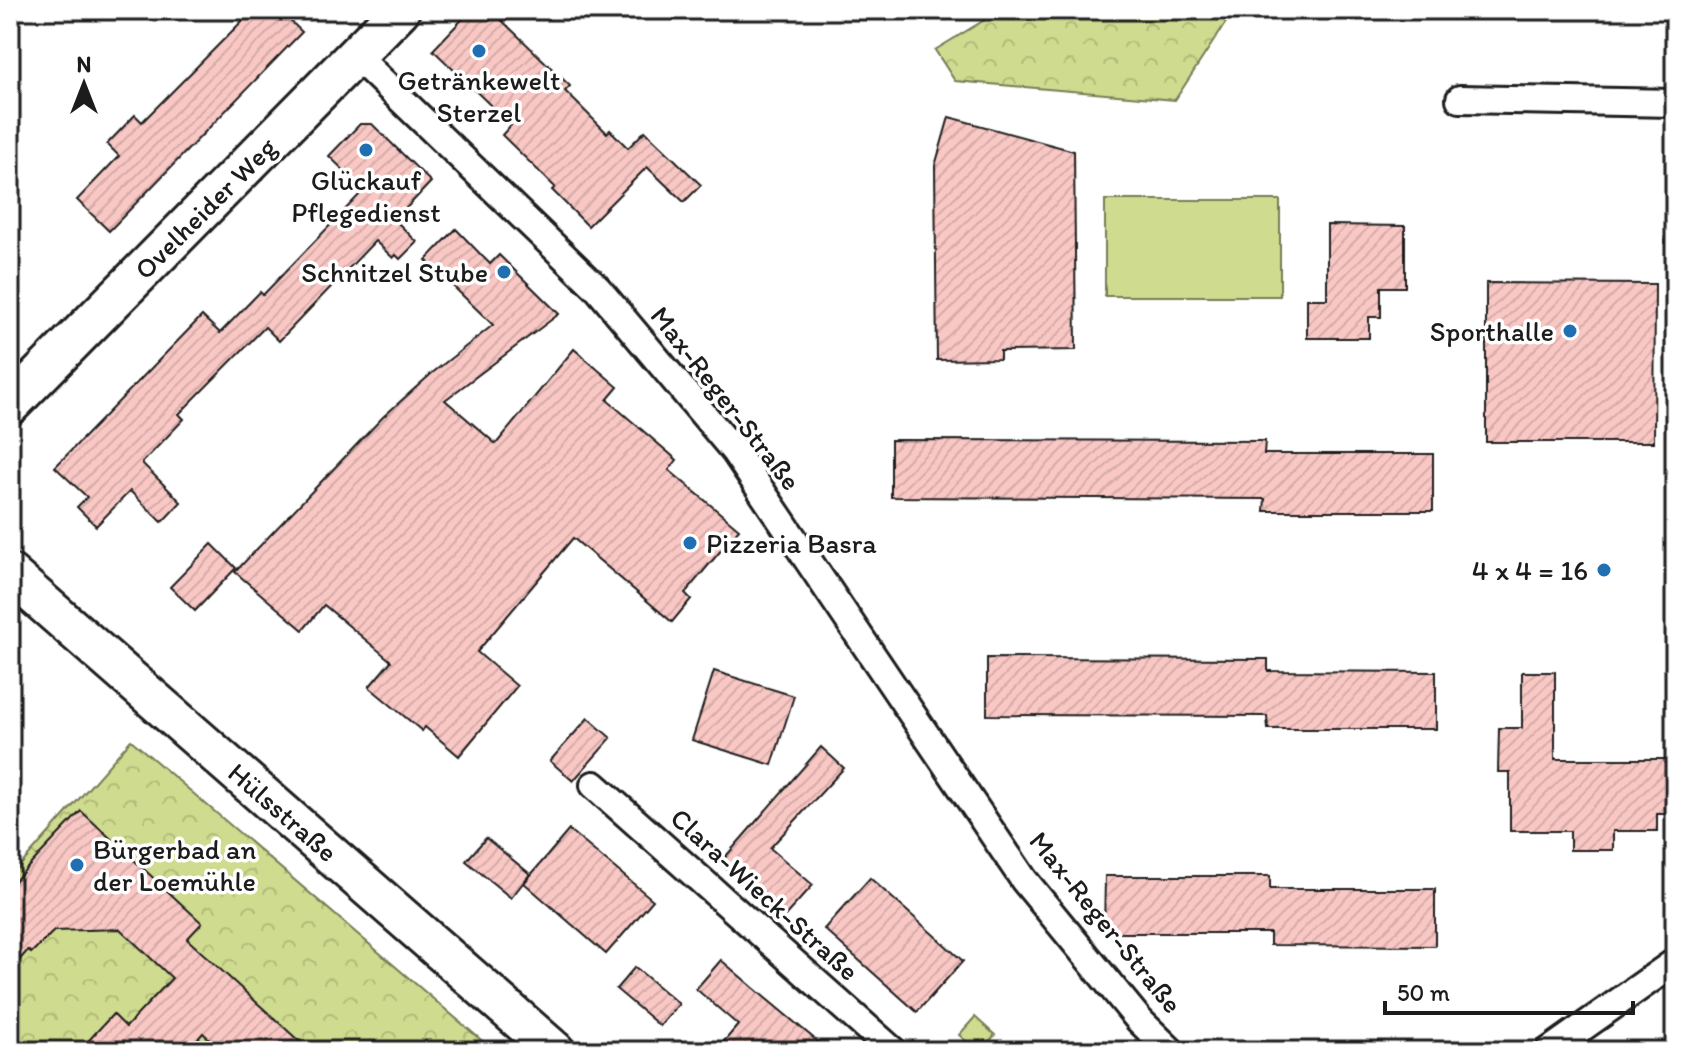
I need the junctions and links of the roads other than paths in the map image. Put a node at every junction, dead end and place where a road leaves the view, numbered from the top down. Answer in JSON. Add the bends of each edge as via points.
{"nodes":[{"id":1,"x":400,"y":10,"type":"edge"},
{"id":2,"x":356,"y":56,"type":"junction"},
{"id":3,"x":1460,"y":99,"type":"dead end"},
{"id":4,"x":1675,"y":103,"type":"edge"},
{"id":5,"x":14,"y":394,"type":"edge"},
{"id":6,"x":10,"y":574,"type":"edge"},
{"id":7,"x":594,"y":785,"type":"dead end"},
{"id":8,"x":1675,"y":962,"type":"edge"},
{"id":9,"x":555,"y":1051,"type":"edge"},
{"id":10,"x":893,"y":1051,"type":"edge"},
{"id":11,"x":1171,"y":1051,"type":"edge"},
{"id":12,"x":1549,"y":1051,"type":"edge"}],
"edges":[{"from":1,"to":2,"type":"street","name":"Ovelheider Weg"},
{"from":2,"to":5,"type":"street","name":"Ovelheider Weg"},
{"from":2,"to":11,"type":"street","name":"Max-Reger-Straße","via":[[598,289],[735,452],[1024,880],[1139,1020]]},
{"from":3,"to":4,"type":"street"},
{"from":6,"to":9,"type":"street","name":"Hülsstraße"},
{"from":7,"to":10,"type":"street","name":"Clara-Wieck-Straße"},
{"from":8,"to":12,"type":"street"}]}
